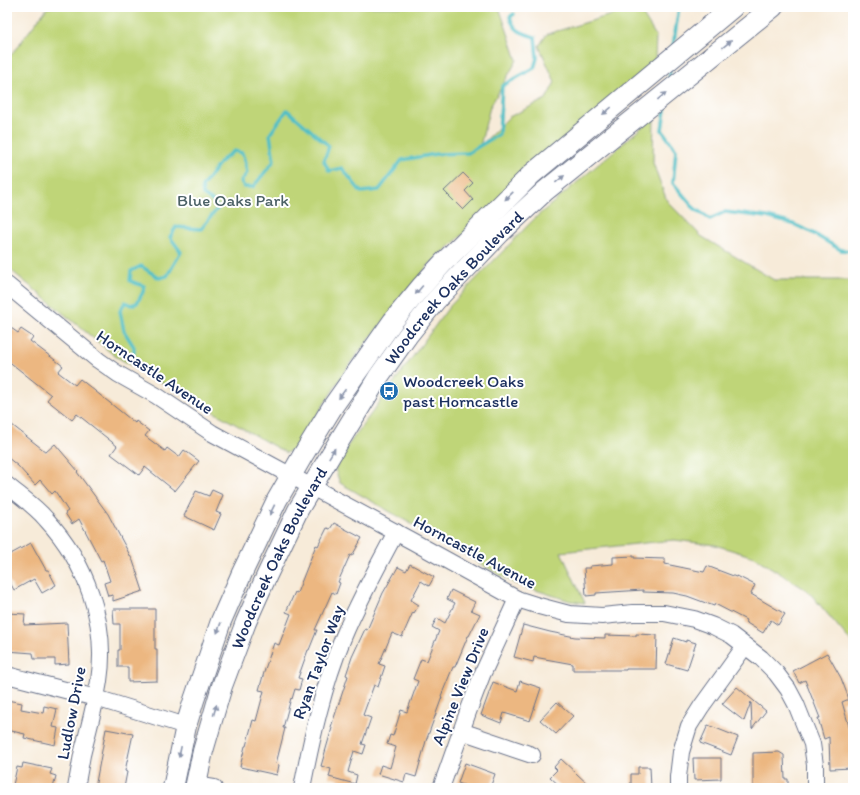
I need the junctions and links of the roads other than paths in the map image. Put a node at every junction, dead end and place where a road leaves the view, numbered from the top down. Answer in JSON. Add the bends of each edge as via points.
{"nodes":[{"id":1,"x":733,"y":7,"type":"edge"},
{"id":2,"x":773,"y":7,"type":"edge"},
{"id":3,"x":7,"y":285,"type":"edge"},
{"id":4,"x":291,"y":476,"type":"junction"},
{"id":5,"x":7,"y":485,"type":"edge"},
{"id":6,"x":312,"y":487,"type":"junction"},
{"id":7,"x":396,"y":532,"type":"junction"},
{"id":8,"x":517,"y":599,"type":"junction"},
{"id":9,"x":745,"y":646,"type":"junction"},
{"id":10,"x":7,"y":675,"type":"edge"},
{"id":11,"x":96,"y":698,"type":"junction"},
{"id":12,"x":186,"y":726,"type":"junction"},
{"id":13,"x":461,"y":731,"type":"junction"},
{"id":14,"x":532,"y":755,"type":"dead end"},
{"id":15,"x":202,"y":787,"type":"edge"},
{"id":16,"x":76,"y":788,"type":"edge"},
{"id":17,"x":173,"y":788,"type":"edge"},
{"id":18,"x":302,"y":788,"type":"edge"},
{"id":19,"x":441,"y":788,"type":"edge"},
{"id":20,"x":678,"y":788,"type":"edge"},
{"id":21,"x":815,"y":788,"type":"edge"}],
"edges":[{"from":1,"to":4,"type":"main road","name":"Woodcreek Oaks Boulevard","one_way":true,"via":[[532,174],[444,262],[393,321],[333,406]]},
{"from":6,"to":2,"type":"main road","name":"Woodcreek Oaks Boulevard","one_way":true,"via":[[379,376],[408,335],[472,261],[545,191]]},
{"from":3,"to":4,"type":"street","name":"Horncastle Avenue","via":[[118,374],[157,396],[212,433]]},
{"from":4,"to":6,"type":"street","name":"Horncastle Avenue"},
{"from":4,"to":12,"type":"main road","name":"Woodcreek Oaks Boulevard","one_way":true,"via":[[277,500],[221,620]]},
{"from":5,"to":11,"type":"street","name":"Ludlow Drive","via":[[46,518],[72,552],[85,578],[99,631],[101,660]]},
{"from":6,"to":7,"type":"street","name":"Horncastle Avenue"},
{"from":15,"to":6,"type":"main road","name":"Woodcreek Oaks Boulevard","one_way":true,"via":[[203,751],[222,686],[267,575]]},
{"from":7,"to":8,"type":"street","name":"Horncastle Avenue"},
{"from":7,"to":18,"type":"street","name":"Ryan Taylor Way","via":[[363,594],[323,693]]},
{"from":8,"to":9,"type":"street","name":"Horncastle Avenue","via":[[569,614],[602,616],[664,613],[694,619],[731,635]]},
{"from":8,"to":13,"type":"street","name":"Alpine View Drive","via":[[482,674]]},
{"from":9,"to":20,"type":"street","via":[[689,726],[681,752]]},
{"from":9,"to":21,"type":"street","name":"Horncastle Avenue","via":[[776,673],[796,704],[812,744]]},
{"from":10,"to":11,"type":"street"},
{"from":11,"to":12,"type":"street"},
{"from":11,"to":16,"type":"street","name":"Ludlow Drive"},
{"from":12,"to":17,"type":"main road","name":"Woodcreek Oaks Boulevard","one_way":true},
{"from":13,"to":14,"type":"street"},
{"from":13,"to":19,"type":"street","name":"Alpine View Drive"}]}
